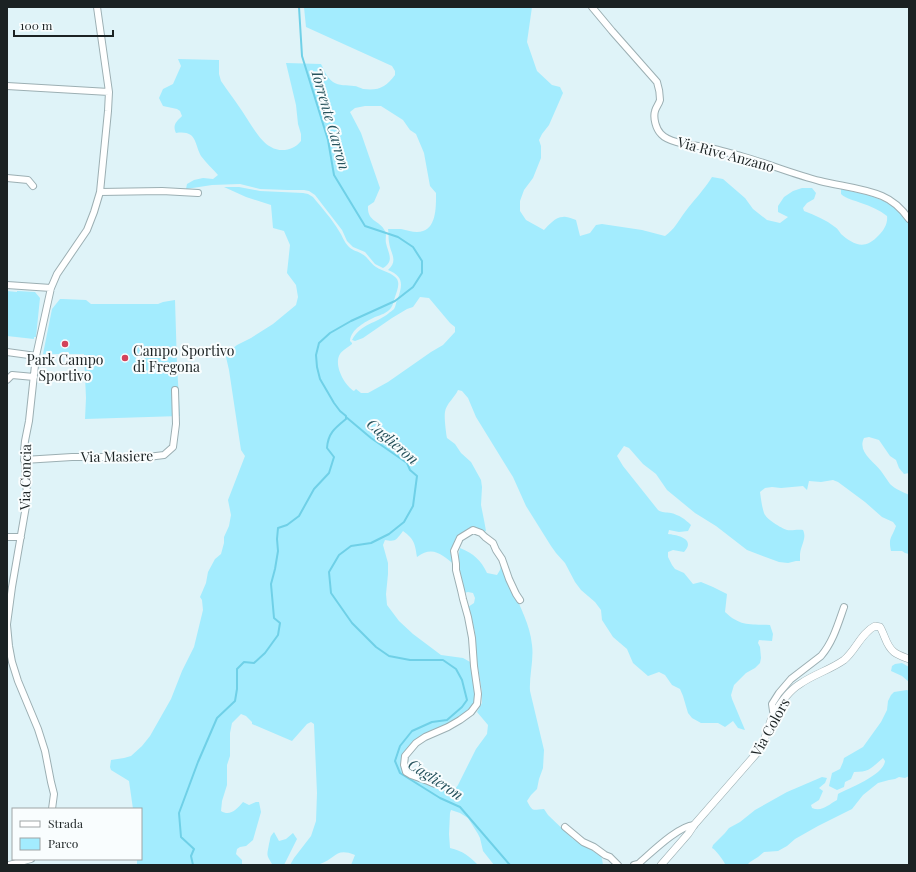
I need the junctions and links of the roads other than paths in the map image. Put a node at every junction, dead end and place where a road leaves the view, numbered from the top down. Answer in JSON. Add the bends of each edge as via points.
{"nodes":[{"id":1,"x":97,"y":7,"type":"edge"},
{"id":2,"x":592,"y":7,"type":"edge"},
{"id":3,"x":7,"y":86,"type":"edge"},
{"id":4,"x":109,"y":92,"type":"junction"},
{"id":5,"x":7,"y":178,"type":"edge"},
{"id":6,"x":33,"y":186,"type":"dead end"},
{"id":7,"x":198,"y":193,"type":"dead end"},
{"id":8,"x":99,"y":195,"type":"junction"},
{"id":9,"x":909,"y":219,"type":"edge"},
{"id":10,"x":7,"y":285,"type":"edge"},
{"id":11,"x":51,"y":288,"type":"junction"},
{"id":12,"x":7,"y":352,"type":"edge"},
{"id":13,"x":36,"y":356,"type":"junction"},
{"id":14,"x":34,"y":377,"type":"junction"},
{"id":15,"x":7,"y":380,"type":"edge"},
{"id":16,"x":175,"y":390,"type":"dead end"},
{"id":17,"x":24,"y":460,"type":"junction"},
{"id":18,"x":7,"y":537,"type":"edge"},
{"id":19,"x":21,"y":537,"type":"junction"},
{"id":20,"x":520,"y":600,"type":"dead end"},
{"id":21,"x":844,"y":607,"type":"dead end"},
{"id":22,"x":7,"y":624,"type":"edge"},
{"id":23,"x":909,"y":659,"type":"edge"},
{"id":24,"x":774,"y":713,"type":"junction"},
{"id":25,"x":446,"y":787,"type":"dead end"},
{"id":26,"x":52,"y":808,"type":"edge"},
{"id":27,"x":694,"y":825,"type":"junction"},
{"id":28,"x":565,"y":827,"type":"dead end"},
{"id":29,"x":27,"y":860,"type":"edge"},
{"id":30,"x":8,"y":865,"type":"edge"},
{"id":31,"x":618,"y":865,"type":"edge"},
{"id":32,"x":634,"y":865,"type":"edge"},
{"id":33,"x":660,"y":865,"type":"edge"}],
"edges":[{"from":1,"to":4,"type":"street","name":"Via Concia"},
{"from":2,"to":9,"type":"street","name":"Via Rive Anzano","via":[[657,82],[660,100],[654,116],[660,133],[666,138],[882,196],[897,205]]},
{"from":3,"to":4,"type":"street"},
{"from":4,"to":8,"type":"street","name":"Via Concia"},
{"from":5,"to":6,"type":"street","via":[[28,180]]},
{"from":7,"to":8,"type":"street","via":[[162,191]]},
{"from":8,"to":11,"type":"street","name":"Via Concia","via":[[87,230],[57,274]]},
{"from":10,"to":11,"type":"street"},
{"from":11,"to":13,"type":"street","name":"Via Concia"},
{"from":12,"to":13,"type":"street"},
{"from":13,"to":14,"type":"street","name":"Via Concia"},
{"from":14,"to":15,"type":"street","via":[[12,375]]},
{"from":14,"to":17,"type":"street","name":"Via Concia"},
{"from":16,"to":17,"type":"street","name":"Via Masiere","via":[[176,424],[173,447],[164,455]]},
{"from":17,"to":19,"type":"street","name":"Via Concia","via":[[27,494]]},
{"from":18,"to":19,"type":"street"},
{"from":19,"to":22,"type":"street","name":"Via Concia"},
{"from":20,"to":25,"type":"street","via":[[493,543],[474,530],[460,538],[454,551],[454,558],[472,638],[477,704],[460,720],[416,743],[405,756],[404,765],[406,772],[411,775]]},
{"from":21,"to":24,"type":"street","via":[[831,642],[821,656],[791,679],[779,693],[772,704]]},
{"from":22,"to":26,"type":"street","name":"Via Concia","via":[[12,662],[45,751],[54,794]]},
{"from":23,"to":24,"type":"street","name":"Via Colors","via":[[894,652],[880,627],[875,626],[870,628],[850,655],[799,684]]},
{"from":24,"to":27,"type":"street","name":"Via Colors","via":[[762,746]]},
{"from":27,"to":32,"type":"street","via":[[672,836]]},
{"from":27,"to":33,"type":"street","name":"Via Colors"},
{"from":28,"to":31,"type":"street"},
{"from":29,"to":30,"type":"street"}]}
